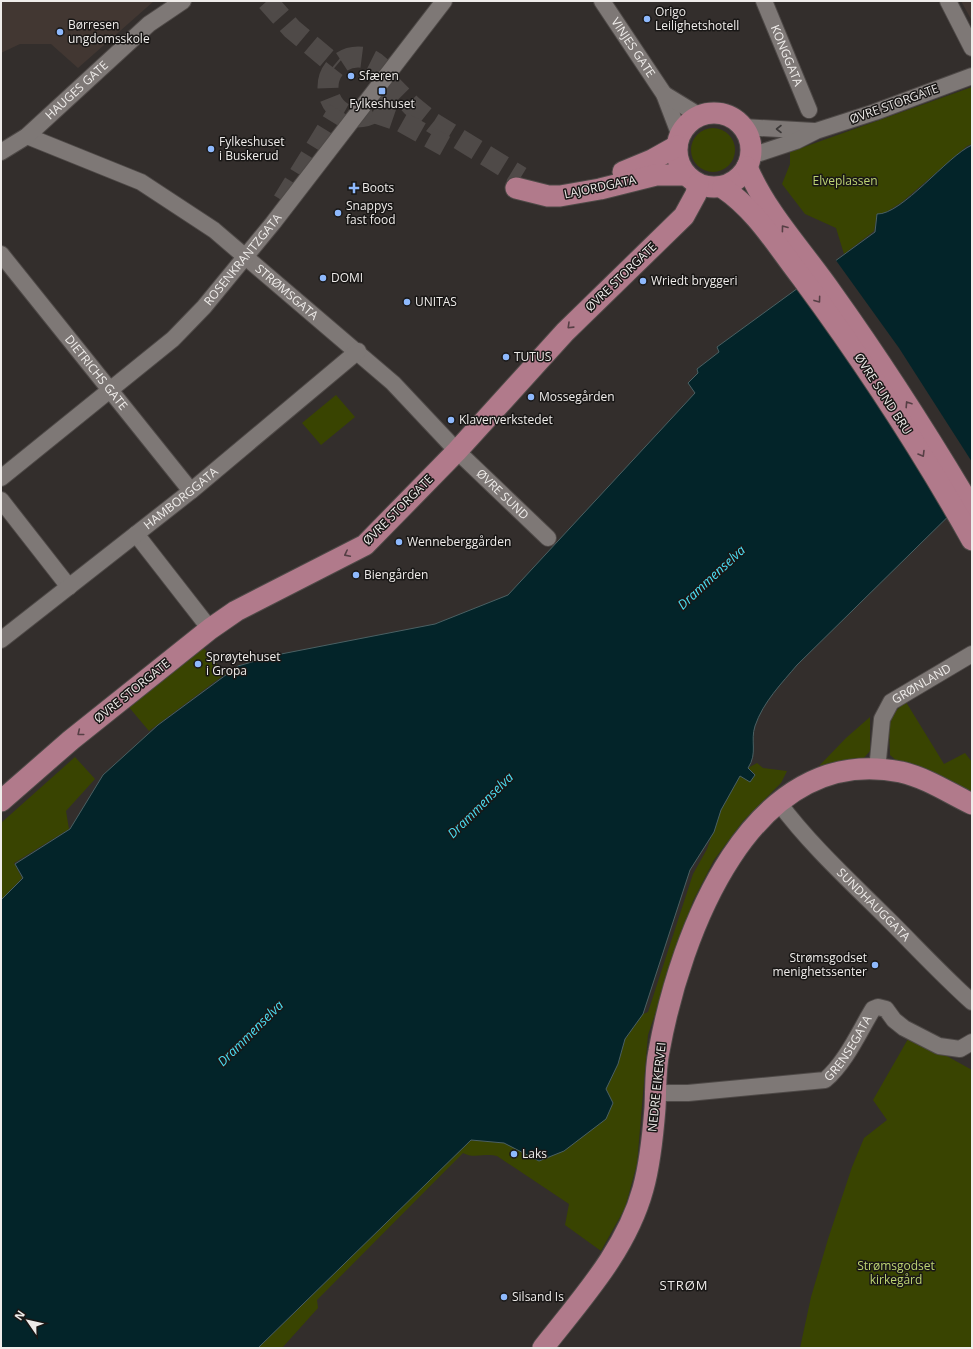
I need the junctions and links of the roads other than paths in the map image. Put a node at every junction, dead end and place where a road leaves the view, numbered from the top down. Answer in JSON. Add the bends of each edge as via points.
{"nodes":[{"id":1,"x":183,"y":1,"type":"edge"},
{"id":2,"x":444,"y":1,"type":"edge"},
{"id":3,"x":602,"y":1,"type":"edge"},
{"id":4,"x":764,"y":1,"type":"edge"},
{"id":5,"x":948,"y":1,"type":"edge"},
{"id":6,"x":972,"y":48,"type":"edge"},
{"id":7,"x":972,"y":76,"type":"edge"},
{"id":8,"x":664,"y":94,"type":"junction"},
{"id":9,"x":809,"y":110,"type":"dead end"},
{"id":10,"x":700,"y":116,"type":"junction"},
{"id":11,"x":743,"y":127,"type":"junction"},
{"id":12,"x":816,"y":131,"type":"junction"},
{"id":13,"x":28,"y":136,"type":"junction"},
{"id":14,"x":678,"y":141,"type":"junction"},
{"id":15,"x":1,"y":152,"type":"edge"},
{"id":16,"x":750,"y":162,"type":"junction"},
{"id":17,"x":692,"y":179,"type":"junction"},
{"id":18,"x":723,"y":188,"type":"junction"},
{"id":19,"x":1,"y":254,"type":"edge"},
{"id":20,"x":246,"y":256,"type":"junction"},
{"id":21,"x":801,"y":264,"type":"junction"},
{"id":22,"x":358,"y":351,"type":"junction"},
{"id":23,"x":111,"y":390,"type":"junction"},
{"id":24,"x":457,"y":451,"type":"junction"},
{"id":25,"x":1,"y":478,"type":"edge"},
{"id":26,"x":191,"y":491,"type":"junction"},
{"id":27,"x":1,"y":500,"type":"edge"},
{"id":28,"x":969,"y":524,"type":"edge"},
{"id":29,"x":136,"y":534,"type":"junction"},
{"id":30,"x":548,"y":538,"type":"dead end"},
{"id":31,"x":69,"y":587,"type":"junction"},
{"id":32,"x":210,"y":629,"type":"junction"},
{"id":33,"x":1,"y":640,"type":"edge"},
{"id":34,"x":972,"y":654,"type":"edge"},
{"id":35,"x":877,"y":770,"type":"junction"},
{"id":36,"x":1,"y":801,"type":"edge"},
{"id":37,"x":779,"y":803,"type":"junction"},
{"id":38,"x":972,"y":804,"type":"edge"},
{"id":39,"x":972,"y":1002,"type":"edge"},
{"id":40,"x":972,"y":1042,"type":"edge"},
{"id":41,"x":655,"y":1093,"type":"junction"},
{"id":42,"x":543,"y":1348,"type":"edge"}],
"edges":[{"from":1,"to":13,"type":"street","name":"HAUGES GATE","via":[[149,24]]},
{"from":2,"to":20,"type":"street","name":"ROSENKRANTZGATA"},
{"from":3,"to":8,"type":"street","name":"VINJES GATE"},
{"from":4,"to":9,"type":"street","name":"KONGGATA"},
{"from":5,"to":6,"type":"street"},
{"from":7,"to":12,"type":"street","name":"ØVRE STORGATE","via":[[876,112]]},
{"from":8,"to":10,"type":"street","name":"VINJES GATE"},
{"from":8,"to":14,"type":"street","name":"VINJES GATE"},
{"from":10,"to":11,"type":"main road","via":[[723,114]]},
{"from":10,"to":14,"type":"main road","via":[[691,120]]},
{"from":12,"to":11,"type":"street","name":"ØVRE STORGATE","one_way":true},
{"from":11,"to":16,"type":"main road","via":[[751,144]]},
{"from":12,"to":16,"type":"street","name":"ØVRE STORGATE"},
{"from":13,"to":15,"type":"street","name":"HAUGES GATE"},
{"from":13,"to":20,"type":"street","name":"STRØMSGATA","via":[[141,182],[214,230]]},
{"from":14,"to":17,"type":"main road","via":[[679,162]]},
{"from":14,"to":17,"type":"main road","name":"LAJORDGATA","via":[[652,160],[600,179],[556,184],[519,183],[548,196],[560,196],[600,190],[656,175]]},
{"from":16,"to":18,"type":"main road","via":[[741,177]]},
{"from":21,"to":16,"type":"main road","one_way":true,"via":[[764,200]]},
{"from":17,"to":18,"type":"main road","via":[[713,188]]},
{"from":17,"to":24,"type":"main road","name":"ØVRE STORGATE","one_way":true,"via":[[696,194],[684,216],[565,332]]},
{"from":18,"to":21,"type":"main road","via":[[752,212]]},
{"from":19,"to":23,"type":"street","name":"DIETRICHS GATE"},
{"from":20,"to":22,"type":"street","name":"STRØMSGATA"},
{"from":20,"to":23,"type":"street","name":"ROSENKRANTZGATA","via":[[174,339]]},
{"from":21,"to":28,"type":"main road","name":"ØVRE SUND BRU","via":[[844,336]]},
{"from":22,"to":24,"type":"street","name":"STRØMSGATA","via":[[393,383]]},
{"from":22,"to":26,"type":"street","name":"HAMBORGGATA"},
{"from":23,"to":25,"type":"street","name":"ROSENKRANTZGATA"},
{"from":23,"to":26,"type":"street","name":"DIETRICHS GATE"},
{"from":24,"to":30,"type":"street","name":"ØVRE SUND"},
{"from":24,"to":32,"type":"main road","name":"ØVRE STORGATE","one_way":true,"via":[[365,545],[236,611]]},
{"from":26,"to":29,"type":"street","name":"HAMBORGGATA"},
{"from":27,"to":31,"type":"street"},
{"from":29,"to":31,"type":"street","name":"HAMBORGGATA"},
{"from":29,"to":32,"type":"street"},
{"from":31,"to":33,"type":"street","name":"HAMBORGGATA"},
{"from":32,"to":36,"type":"main road","name":"ØVRE STORGATE","one_way":true,"via":[[71,740]]},
{"from":34,"to":35,"type":"street","name":"GRØNLAND","via":[[891,702],[882,719]]},
{"from":35,"to":37,"type":"main road","name":"NEDRE EIKERVEI","via":[[832,775],[805,786]]},
{"from":35,"to":38,"type":"main road","name":"NEDRE EIKERVEI","via":[[910,774]]},
{"from":37,"to":39,"type":"street","name":"SUNDHAUGGATA","via":[[795,824],[848,880],[942,976]]},
{"from":37,"to":41,"type":"main road","name":"NEDRE EIKERVEI","via":[[748,835],[723,868],[696,922],[667,1012],[658,1052]]},
{"from":40,"to":41,"type":"street","name":"GRENSEGATA","via":[[960,1049],[939,1046],[904,1028],[886,1009],[878,1007],[873,1009],[840,1063],[826,1080],[688,1093]]},
{"from":41,"to":42,"type":"main road","name":"NEDRE EIKERVEI","via":[[643,1189],[621,1244]]}]}
